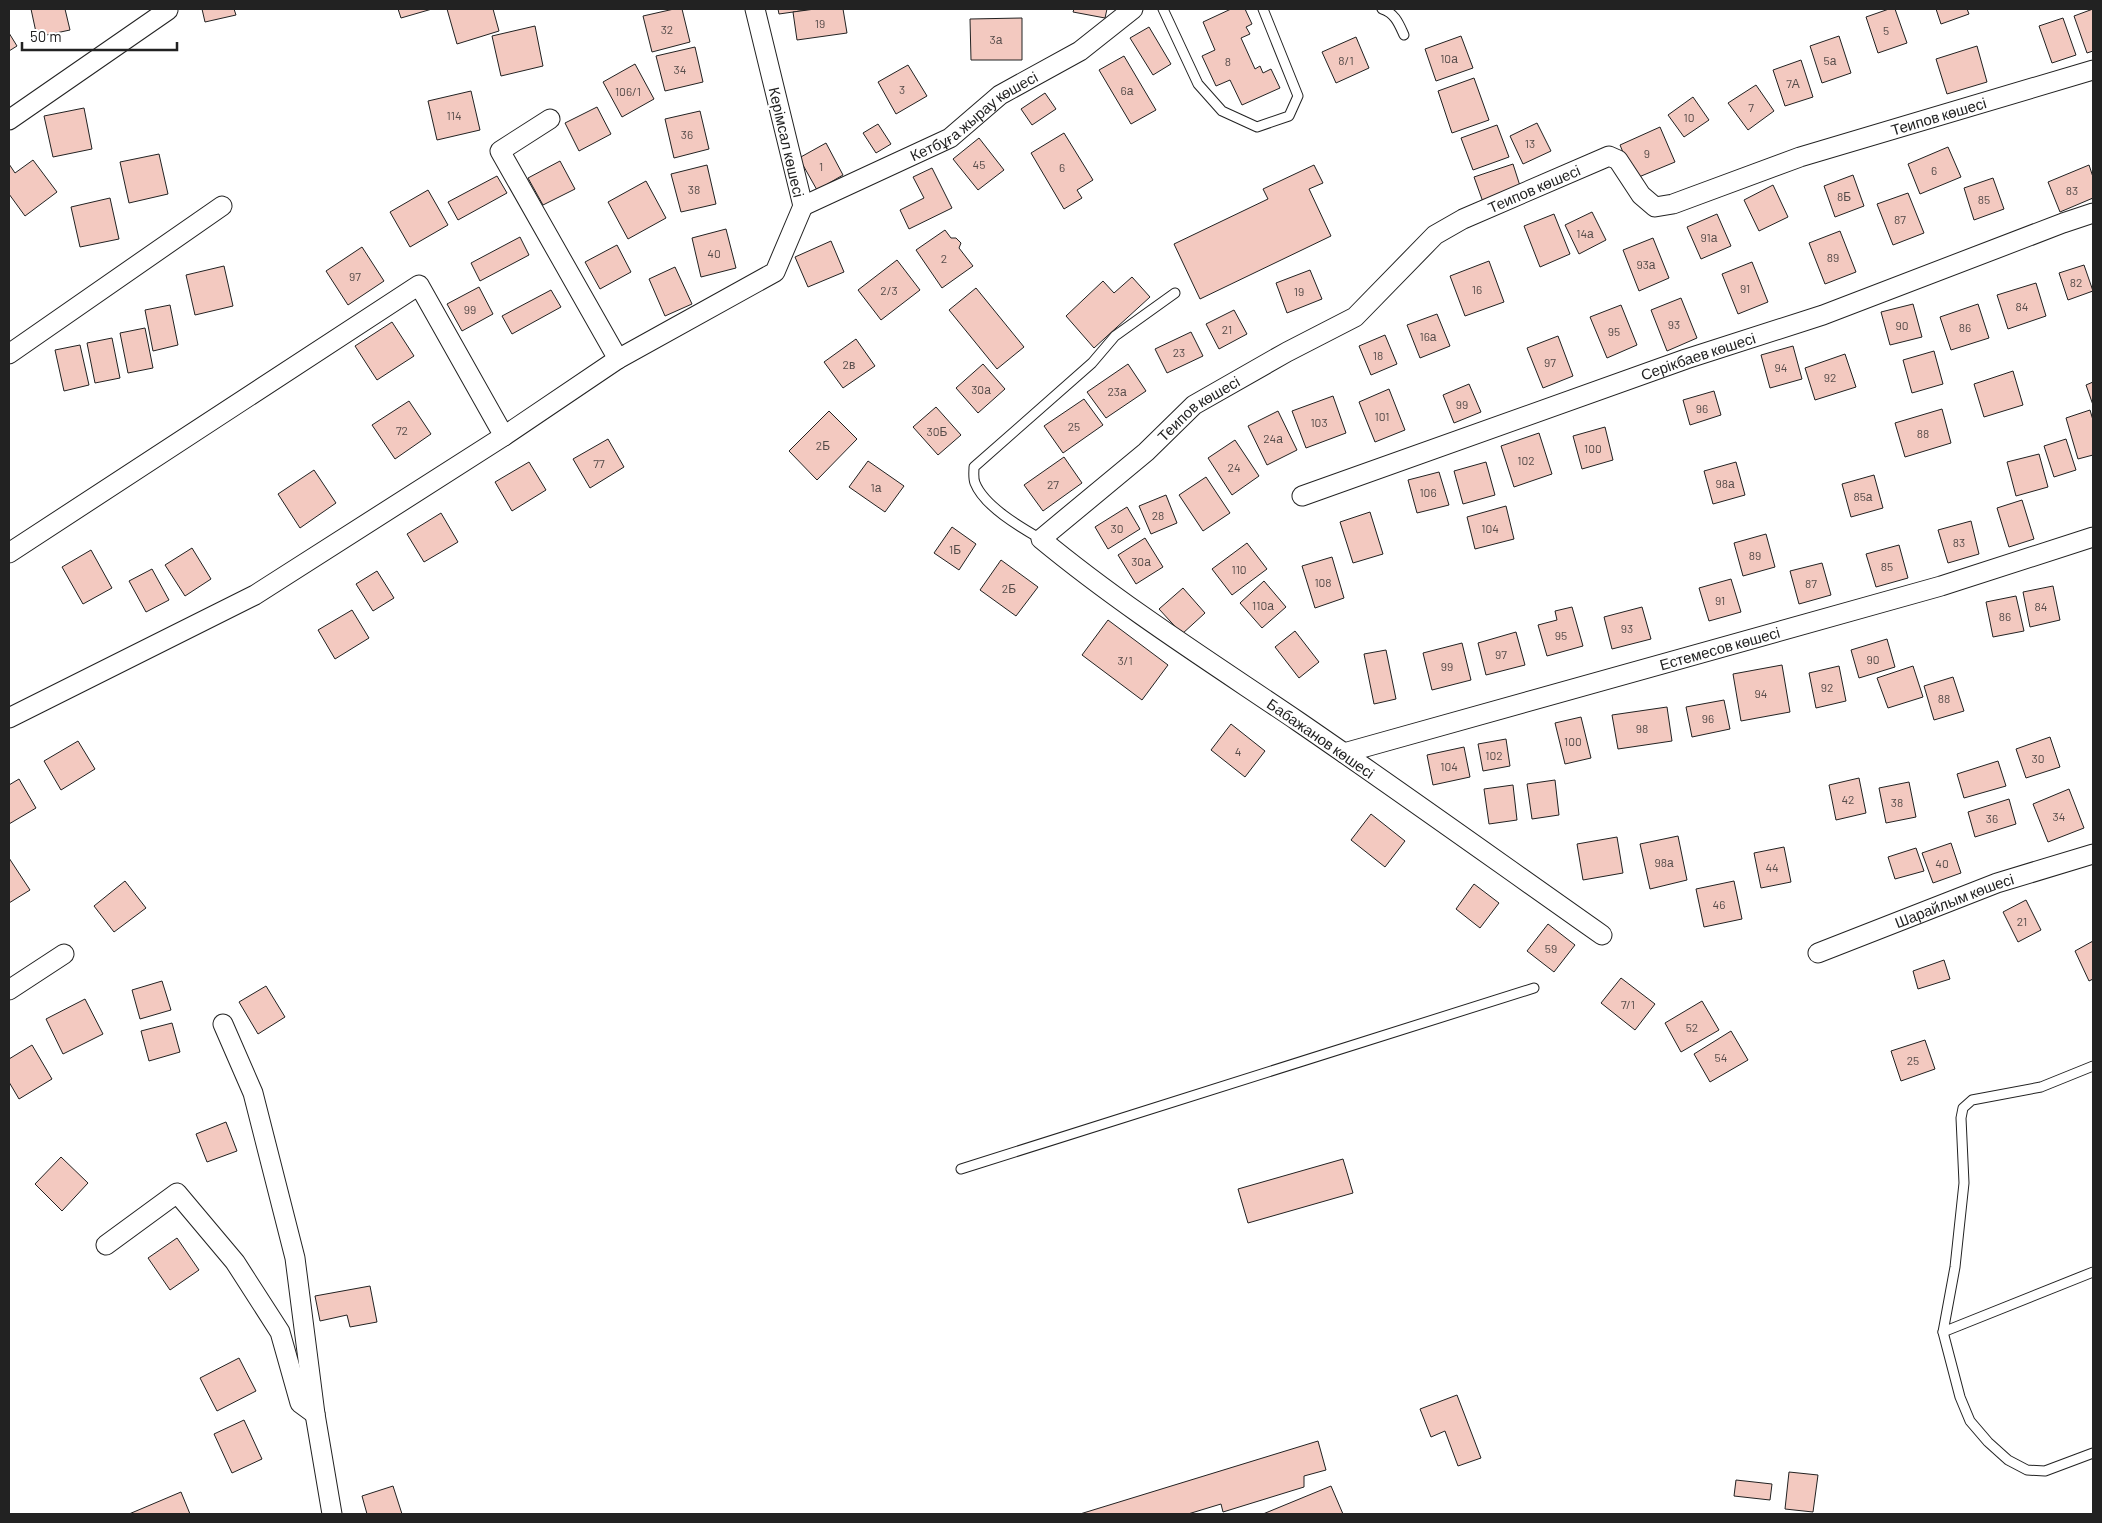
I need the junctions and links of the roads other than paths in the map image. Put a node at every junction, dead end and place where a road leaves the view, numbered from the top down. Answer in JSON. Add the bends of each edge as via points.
{"nodes":[{"id":1,"x":755,"y":9,"type":"edge"},
{"id":2,"x":1133,"y":9,"type":"edge"},
{"id":3,"x":1163,"y":9,"type":"edge"},
{"id":4,"x":1263,"y":9,"type":"edge"},
{"id":5,"x":1382,"y":9,"type":"edge"},
{"id":6,"x":168,"y":10,"type":"dead end"},
{"id":7,"x":1404,"y":35,"type":"dead end"},
{"id":8,"x":2093,"y":70,"type":"edge"},
{"id":9,"x":550,"y":119,"type":"dead end"},
{"id":10,"x":9,"y":120,"type":"edge"},
{"id":11,"x":222,"y":206,"type":"dead end"},
{"id":12,"x":803,"y":206,"type":"junction"},
{"id":13,"x":2093,"y":213,"type":"edge"},
{"id":14,"x":1174,"y":293,"type":"dead end"},
{"id":15,"x":9,"y":354,"type":"edge"},
{"id":16,"x":618,"y":359,"type":"junction"},
{"id":17,"x":504,"y":436,"type":"junction"},
{"id":18,"x":1302,"y":496,"type":"dead end"},
{"id":19,"x":2093,"y":537,"type":"edge"},
{"id":20,"x":1041,"y":539,"type":"junction"},
{"id":21,"x":9,"y":553,"type":"edge"},
{"id":22,"x":9,"y":718,"type":"edge"},
{"id":23,"x":1344,"y":753,"type":"junction"},
{"id":24,"x":2093,"y":854,"type":"edge"},
{"id":25,"x":1602,"y":935,"type":"dead end"},
{"id":26,"x":1818,"y":953,"type":"dead end"},
{"id":27,"x":64,"y":954,"type":"dead end"},
{"id":28,"x":1534,"y":988,"type":"dead end"},
{"id":29,"x":9,"y":990,"type":"edge"},
{"id":30,"x":222,"y":1024,"type":"dead end"},
{"id":31,"x":2093,"y":1066,"type":"edge"},
{"id":32,"x":961,"y":1169,"type":"dead end"},
{"id":33,"x":106,"y":1245,"type":"dead end"},
{"id":34,"x":2093,"y":1272,"type":"edge"},
{"id":35,"x":1943,"y":1332,"type":"junction"},
{"id":36,"x":315,"y":1414,"type":"junction"},
{"id":37,"x":2093,"y":1454,"type":"edge"},
{"id":38,"x":332,"y":1514,"type":"edge"}],
"edges":[{"from":1,"to":12,"type":"street","name":"Керімсал көшесі"},
{"from":2,"to":12,"type":"street","name":"Кетбұға жырау көшесі","via":[[1080,51],[1000,95],[950,138]]},
{"from":3,"to":4,"type":"lane","via":[[1198,84],[1222,111],[1257,127],[1289,116],[1298,96]]},
{"from":5,"to":7,"type":"lane","via":[[1396,18]]},
{"from":6,"to":10,"type":"street"},
{"from":8,"to":20,"type":"street","name":"Теипов көшесі","via":[[1800,156],[1673,204],[1655,206],[1641,195],[1618,160],[1609,156],[1463,219],[1435,235],[1355,317],[1194,405],[1146,452]]},
{"from":9,"to":16,"type":"street","via":[[500,151]]},
{"from":11,"to":15,"type":"street"},
{"from":12,"to":16,"type":"street","name":"Керімсал көшесі","via":[[775,272]]},
{"from":13,"to":18,"type":"street","name":"Серікбаев көшесі","via":[[1823,314],[1686,359]]},
{"from":14,"to":20,"type":"lane","via":[[1115,336],[1092,363],[974,467],[974,481],[982,495],[1016,525]]},
{"from":16,"to":17,"type":"street"},
{"from":17,"to":21,"type":"street","via":[[419,285]]},
{"from":17,"to":22,"type":"street","via":[[255,594]]},
{"from":19,"to":23,"type":"street","name":"Естемесов көшесі","via":[[1941,586]]},
{"from":20,"to":23,"type":"street","name":"Бабажанов көшесі","via":[[1174,637]]},
{"from":23,"to":25,"type":"street","name":"Бабажанов көшесі"},
{"from":24,"to":26,"type":"street","name":"Шарайлым көшесі","via":[[1997,882]]},
{"from":27,"to":29,"type":"street"},
{"from":28,"to":32,"type":"lane"},
{"from":30,"to":36,"type":"street","via":[[253,1092],[295,1258]]},
{"from":31,"to":35,"type":"lane","via":[[2041,1087],[1972,1100],[1963,1108],[1964,1183],[1955,1267]]},
{"from":33,"to":36,"type":"street","via":[[177,1193],[235,1262],[280,1332],[300,1403]]},
{"from":34,"to":35,"type":"lane"},
{"from":35,"to":37,"type":"lane","via":[[1960,1397],[1970,1421],[2008,1460],[2027,1470],[2045,1471]]},
{"from":36,"to":38,"type":"street"}]}
